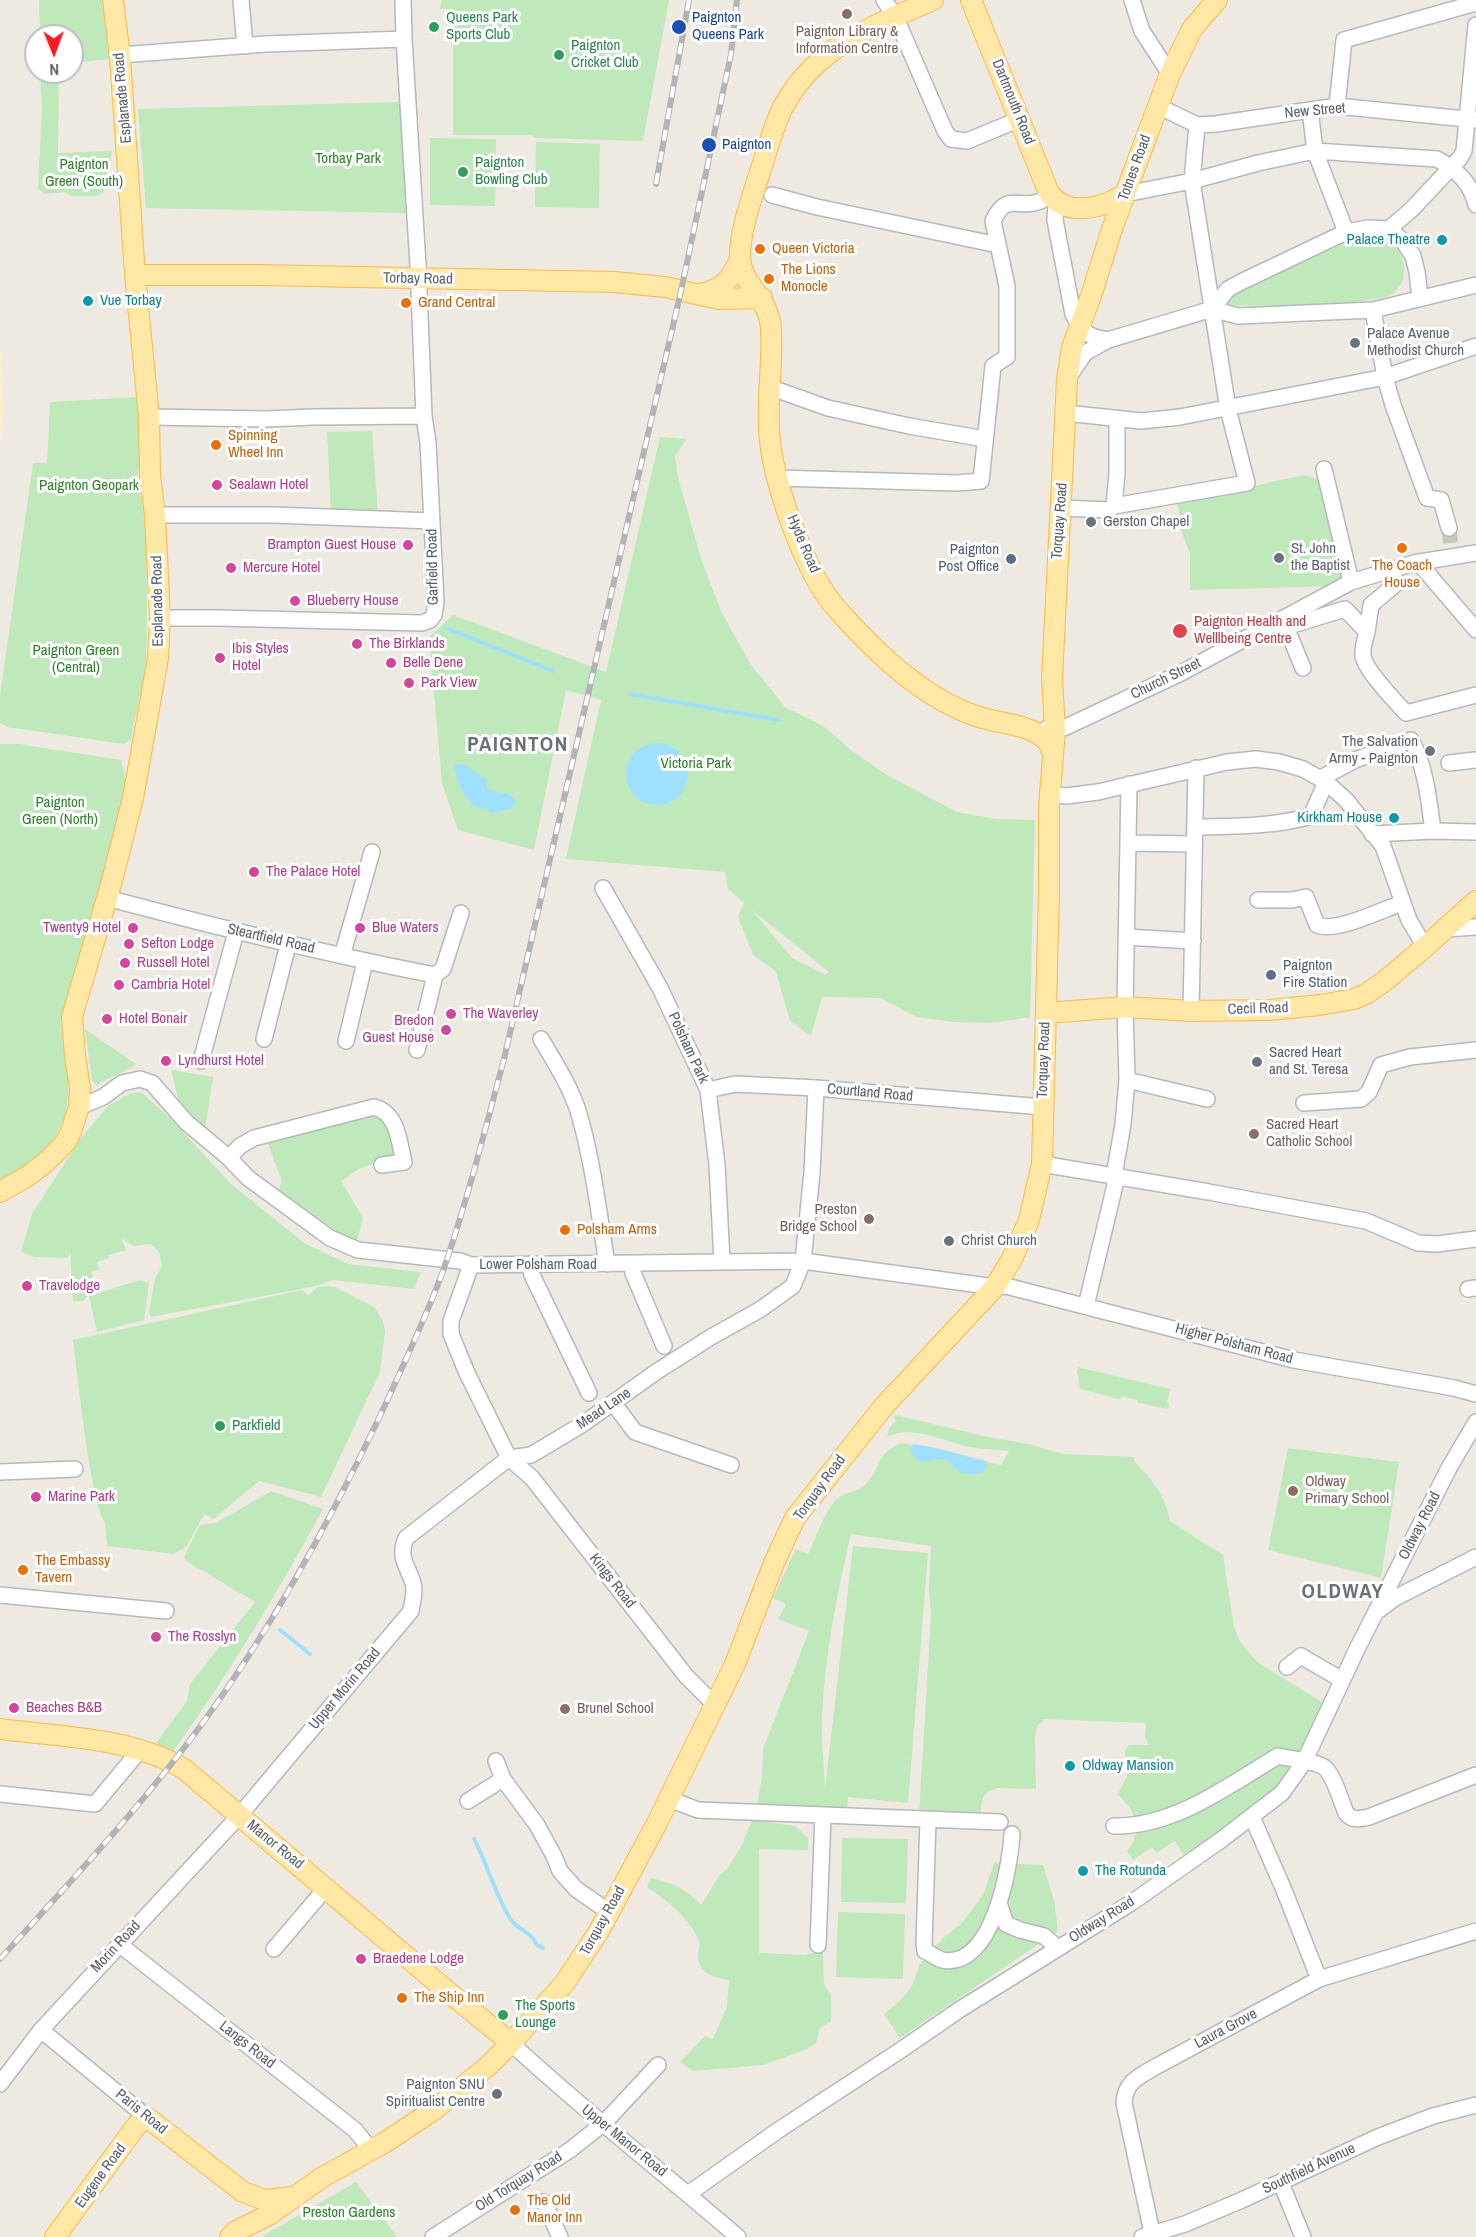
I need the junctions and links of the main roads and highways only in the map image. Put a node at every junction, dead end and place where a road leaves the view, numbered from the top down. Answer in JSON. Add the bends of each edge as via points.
{"nodes":[{"id":1,"x":113,"y":0,"type":"edge"},
{"id":2,"x":933,"y":0,"type":"edge"},
{"id":3,"x":1217,"y":0,"type":"edge"},
{"id":4,"x":970,"y":2,"type":"edge"},
{"id":5,"x":1125,"y":195,"type":"junction"},
{"id":6,"x":1095,"y":207,"type":"junction"},
{"id":7,"x":1113,"y":229,"type":"junction"},
{"id":8,"x":741,"y":259,"type":"junction"},
{"id":9,"x":135,"y":275,"type":"junction"},
{"id":10,"x":699,"y":294,"type":"junction"},
{"id":11,"x":762,"y":298,"type":"junction"},
{"id":12,"x":1072,"y":347,"type":"joint"},
{"id":13,"x":1052,"y":695,"type":"junction"},
{"id":14,"x":1023,"y":728,"type":"junction"},
{"id":15,"x":1053,"y":753,"type":"junction"},
{"id":16,"x":1476,"y":901,"type":"edge"},
{"id":17,"x":1046,"y":1013,"type":"junction"},
{"id":18,"x":0,"y":1192,"type":"edge"},
{"id":19,"x":0,"y":1730,"type":"edge"},
{"id":20,"x":512,"y":2043,"type":"junction"},
{"id":21,"x":149,"y":2119,"type":"joint"},
{"id":22,"x":243,"y":2192,"type":"junction"},
{"id":23,"x":296,"y":2196,"type":"junction"},
{"id":24,"x":233,"y":2234,"type":"edge"},
{"id":25,"x":55,"y":2237,"type":"edge"}],
"edges":[{"from":1,"to":9,"type":"main road","name":"Esplanade Road"},
{"from":2,"to":8,"type":"main road","via":[[830,51],[814,65],[785,104],[754,190],[741,242]]},
{"from":3,"to":5,"type":"main road","name":"Totnes Road","via":[[1192,29],[1170,74]]},
{"from":4,"to":6,"type":"main road","name":"Dartmouth Road","via":[[1053,198],[1075,208]]},
{"from":5,"to":6,"type":"main road"},
{"from":5,"to":7,"type":"main road","name":"Totnes Road"},
{"from":6,"to":7,"type":"main road","via":[[1111,220]]},
{"from":7,"to":12,"type":"main road","name":"Totnes Road"},
{"from":8,"to":10,"type":"main road","via":[[726,285]]},
{"from":8,"to":11,"type":"main road","name":"Hyde Road","via":[[744,275]]},
{"from":9,"to":10,"type":"main road","name":"Torbay Road","via":[[614,282]]},
{"from":9,"to":18,"type":"main road","name":"Esplanade Road","via":[[155,515],[158,658],[133,798],[72,1017],[79,1107],[64,1144],[45,1163]]},
{"from":10,"to":11,"type":"main road","name":"Torbay Road","via":[[718,299]]},
{"from":11,"to":14,"type":"main road","name":"Hyde Road","via":[[771,329],[769,431],[777,478],[807,561],[834,606],[869,644],[927,691],[975,716]]},
{"from":12,"to":13,"type":"main road","name":"Torquay Road","via":[[1067,380]]},
{"from":13,"to":14,"type":"main road","name":"Torquay Road","via":[[1043,715]]},
{"from":13,"to":15,"type":"main road","name":"Torquay Road"},
{"from":14,"to":15,"type":"main road","name":"Hyde Road","via":[[1046,740]]},
{"from":15,"to":17,"type":"main road","name":"Torquay Road"},
{"from":16,"to":17,"type":"main road","name":"Cecil Road","via":[[1377,987],[1348,1000],[1269,1010],[1125,1007]]},
{"from":17,"to":20,"type":"main road","name":"Torquay Road","via":[[1038,1106],[1042,1164],[1029,1220],[1013,1257],[995,1287],[884,1406],[795,1518],[715,1705],[609,1911],[564,1984]]},
{"from":19,"to":20,"type":"main road","name":"Manor Road","via":[[120,1744],[165,1757],[184,1768]]},
{"from":20,"to":23,"type":"main road","name":"Torquay Road","via":[[434,2110]]},
{"from":21,"to":22,"type":"main road","name":"Paris Road"},
{"from":21,"to":25,"type":"main road","name":"Eugene Road","via":[[134,2129]]},
{"from":22,"to":23,"type":"main road","name":"Paris Road","via":[[265,2200]]},
{"from":22,"to":24,"type":"main road","via":[[247,2205],[245,2220]]},
{"from":23,"to":24,"type":"main road","name":"Torquay Road"}]}
